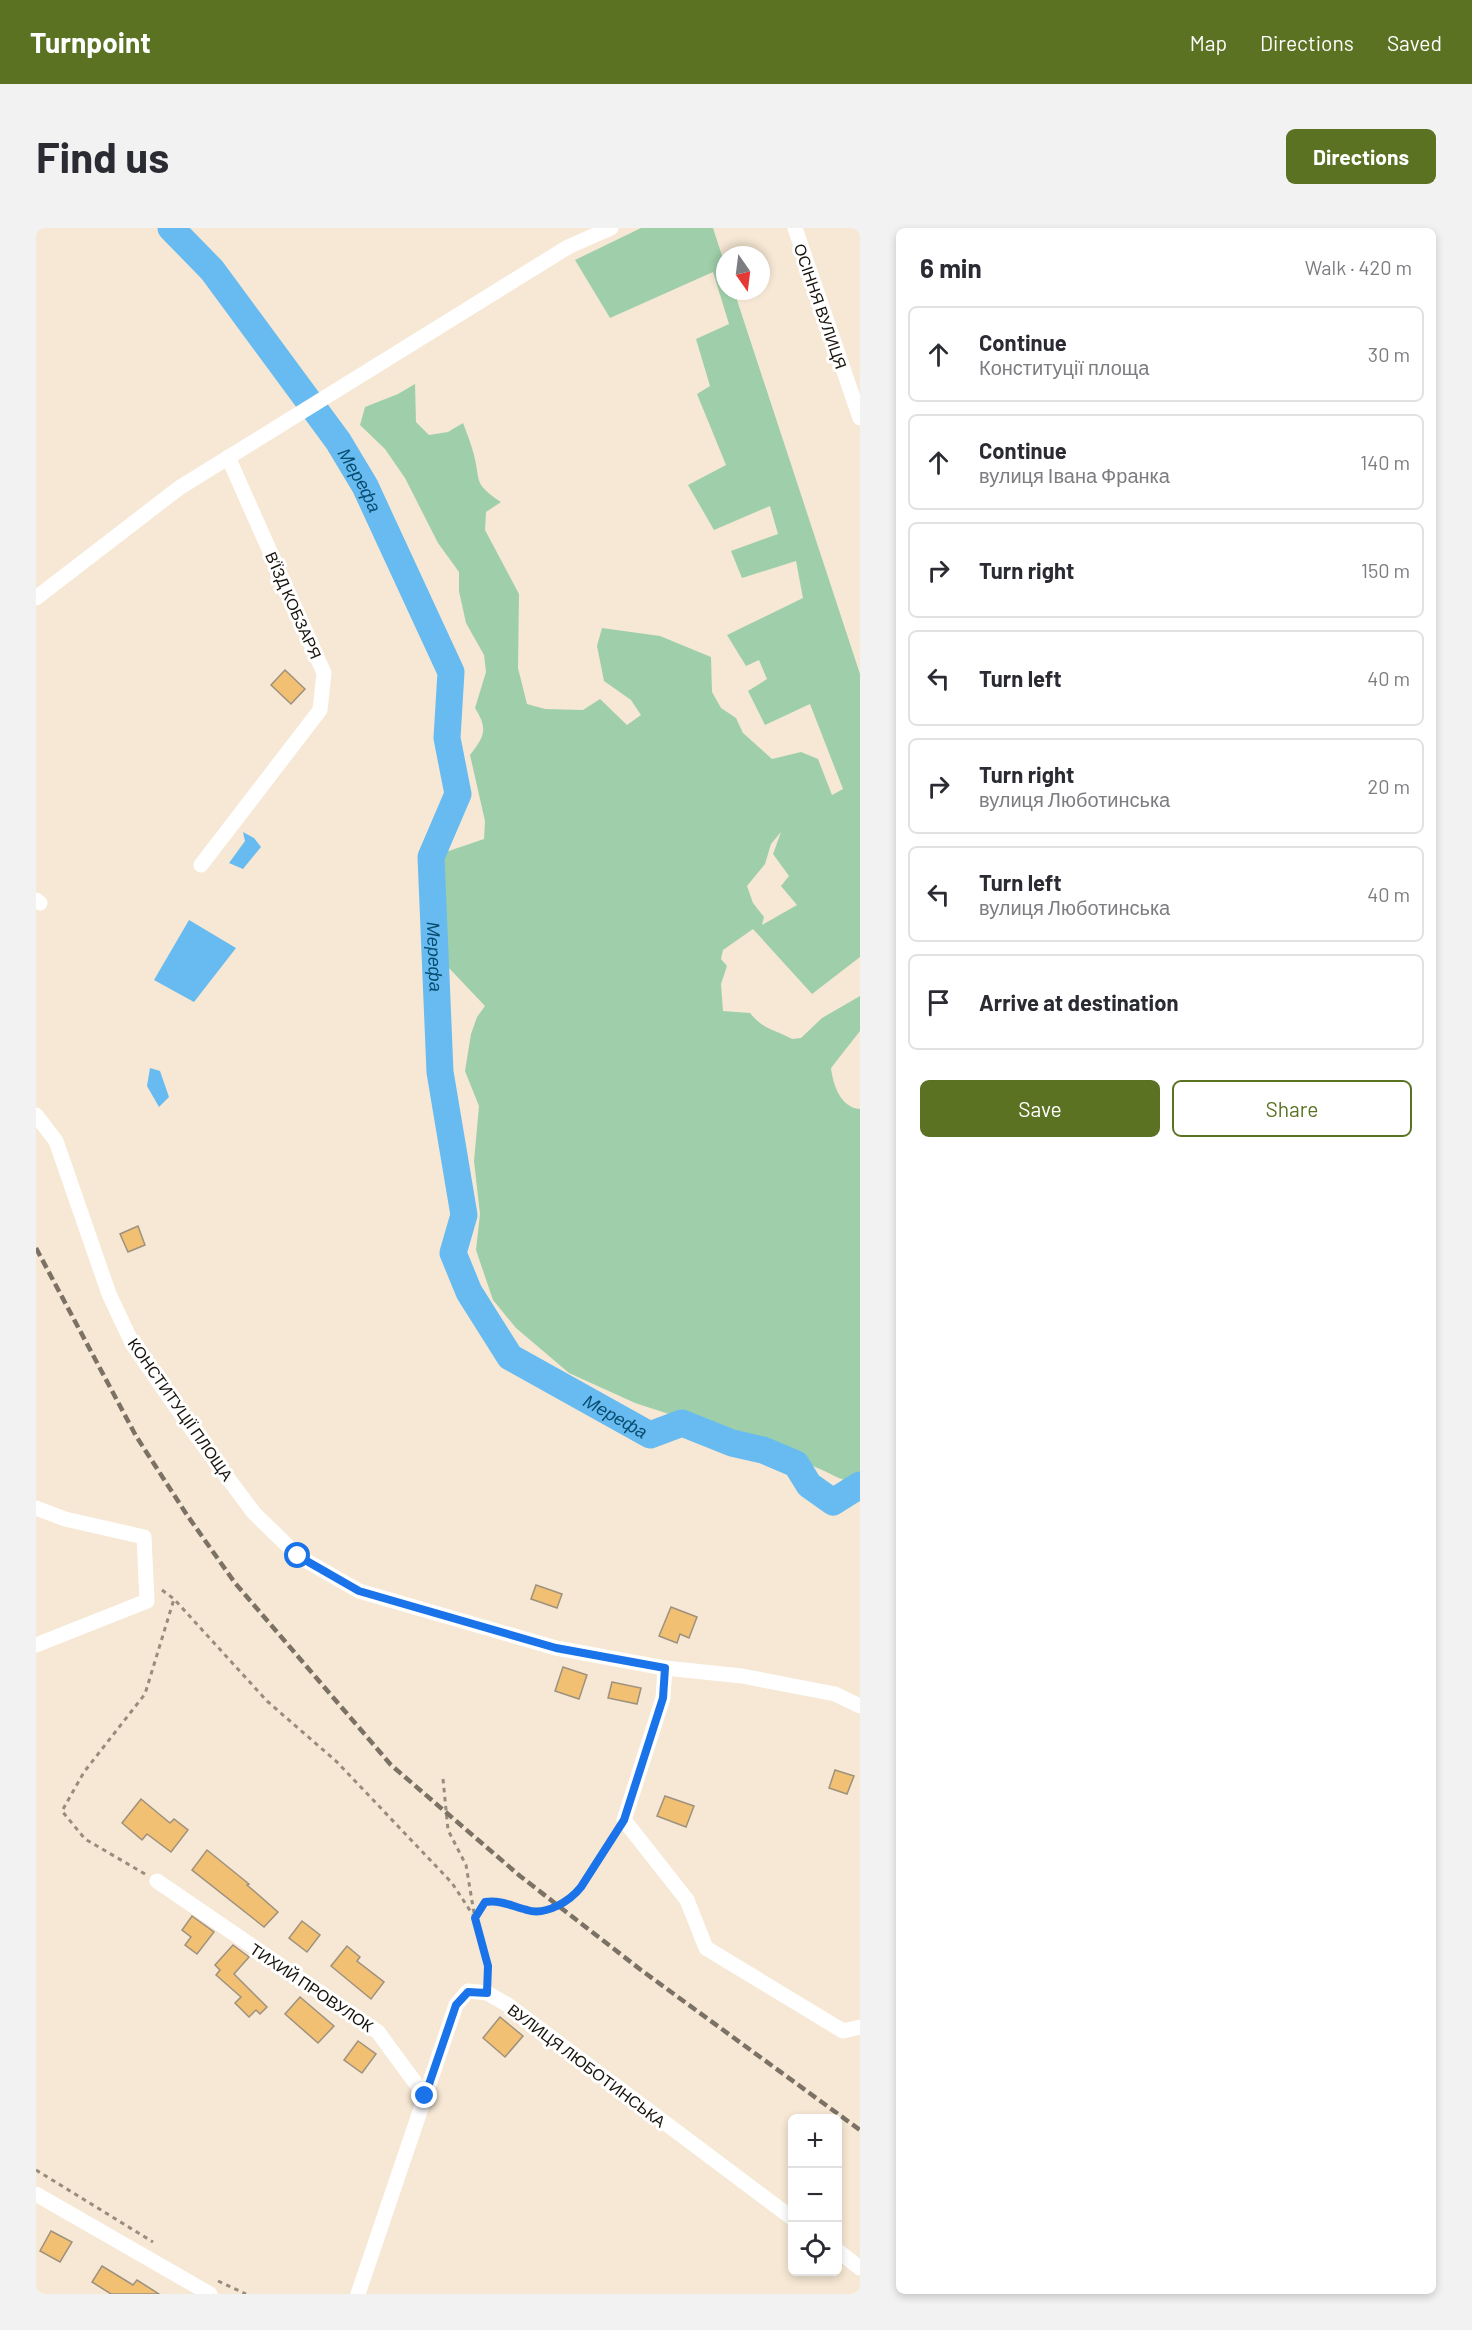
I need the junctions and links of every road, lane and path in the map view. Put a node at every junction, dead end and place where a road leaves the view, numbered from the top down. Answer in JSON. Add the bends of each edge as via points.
{"nodes":[{"id":1,"x":610,"y":228,"type":"edge"},
{"id":2,"x":795,"y":228,"type":"edge"},
{"id":3,"x":860,"y":418,"type":"edge"},
{"id":4,"x":228,"y":457,"type":"junction"},
{"id":5,"x":38,"y":592,"type":"edge"},
{"id":6,"x":201,"y":865,"type":"dead end"},
{"id":7,"x":36,"y":1115,"type":"edge"},
{"id":8,"x":36,"y":1508,"type":"edge"},
{"id":9,"x":146,"y":1578,"type":"junction"},
{"id":10,"x":174,"y":1599,"type":"junction"},
{"id":11,"x":36,"y":1645,"type":"edge"},
{"id":12,"x":665,"y":1668,"type":"junction"},
{"id":13,"x":860,"y":1706,"type":"edge"},
{"id":14,"x":443,"y":1779,"type":"dead end"},
{"id":15,"x":624,"y":1820,"type":"junction"},
{"id":16,"x":157,"y":1881,"type":"joint"},
{"id":17,"x":475,"y":1918,"type":"junction"},
{"id":18,"x":487,"y":1993,"type":"junction"},
{"id":19,"x":860,"y":2026,"type":"edge"},
{"id":20,"x":425,"y":2096,"type":"junction"},
{"id":21,"x":36,"y":2170,"type":"edge"},
{"id":22,"x":36,"y":2194,"type":"edge"},
{"id":23,"x":788,"y":2215,"type":"edge"},
{"id":24,"x":154,"y":2243,"type":"dead end"},
{"id":25,"x":842,"y":2255,"type":"edge"},
{"id":26,"x":860,"y":2268,"type":"edge"},
{"id":27,"x":210,"y":2277,"type":"dead end"},
{"id":28,"x":210,"y":2294,"type":"edge"},
{"id":29,"x":246,"y":2294,"type":"edge"},
{"id":30,"x":358,"y":2294,"type":"edge"}],
"edges":[{"from":1,"to":4,"type":"street","via":[[568,247]]},
{"from":2,"to":3,"type":"street","name":"ОСІННЯ ВУЛИЦЯ"},
{"from":4,"to":5,"type":"street","via":[[179,488]]},
{"from":4,"to":6,"type":"street","name":"В’ЇЗД КОБЗАРЯ","via":[[324,673],[320,710]]},
{"from":7,"to":12,"type":"street","name":"КОНСТИТУЦІЇ ПЛОЩА","via":[[56,1141],[109,1294],[133,1345],[254,1513],[298,1556],[359,1591],[556,1648]]},
{"from":8,"to":9,"type":"street","via":[[65,1519],[144,1537]]},
{"from":9,"to":10,"type":"path"},
{"from":9,"to":11,"type":"street","via":[[147,1601]]},
{"from":10,"to":16,"type":"path","via":[[145,1694],[84,1772],[62,1811],[85,1839]]},
{"from":10,"to":17,"type":"path","via":[[267,1701],[337,1762],[452,1883]]},
{"from":12,"to":13,"type":"street","name":"КОНСТИТУЦІЇ ПЛОЩА","via":[[742,1676],[835,1694]]},
{"from":12,"to":15,"type":"street","via":[[663,1698]]},
{"from":14,"to":17,"type":"path","via":[[448,1830],[466,1865]]},
{"from":15,"to":17,"type":"path","via":[[575,1894],[550,1910],[540,1911],[529,1911],[502,1900],[485,1902]]},
{"from":15,"to":19,"type":"street","via":[[687,1900],[706,1948],[843,2031]]},
{"from":16,"to":20,"type":"street","name":"ТИХИЙ ПРОВУЛОК","via":[[378,2032]]},
{"from":17,"to":18,"type":"path","via":[[488,1966]]},
{"from":18,"to":20,"type":"street","via":[[468,1992],[456,2005]]},
{"from":18,"to":23,"type":"street","name":"ВУЛИЦЯ ЛЮБОТИНСЬКА"},
{"from":20,"to":30,"type":"street"},
{"from":21,"to":24,"type":"path"},
{"from":22,"to":28,"type":"street"},
{"from":25,"to":26,"type":"street"},
{"from":27,"to":29,"type":"path"}]}
